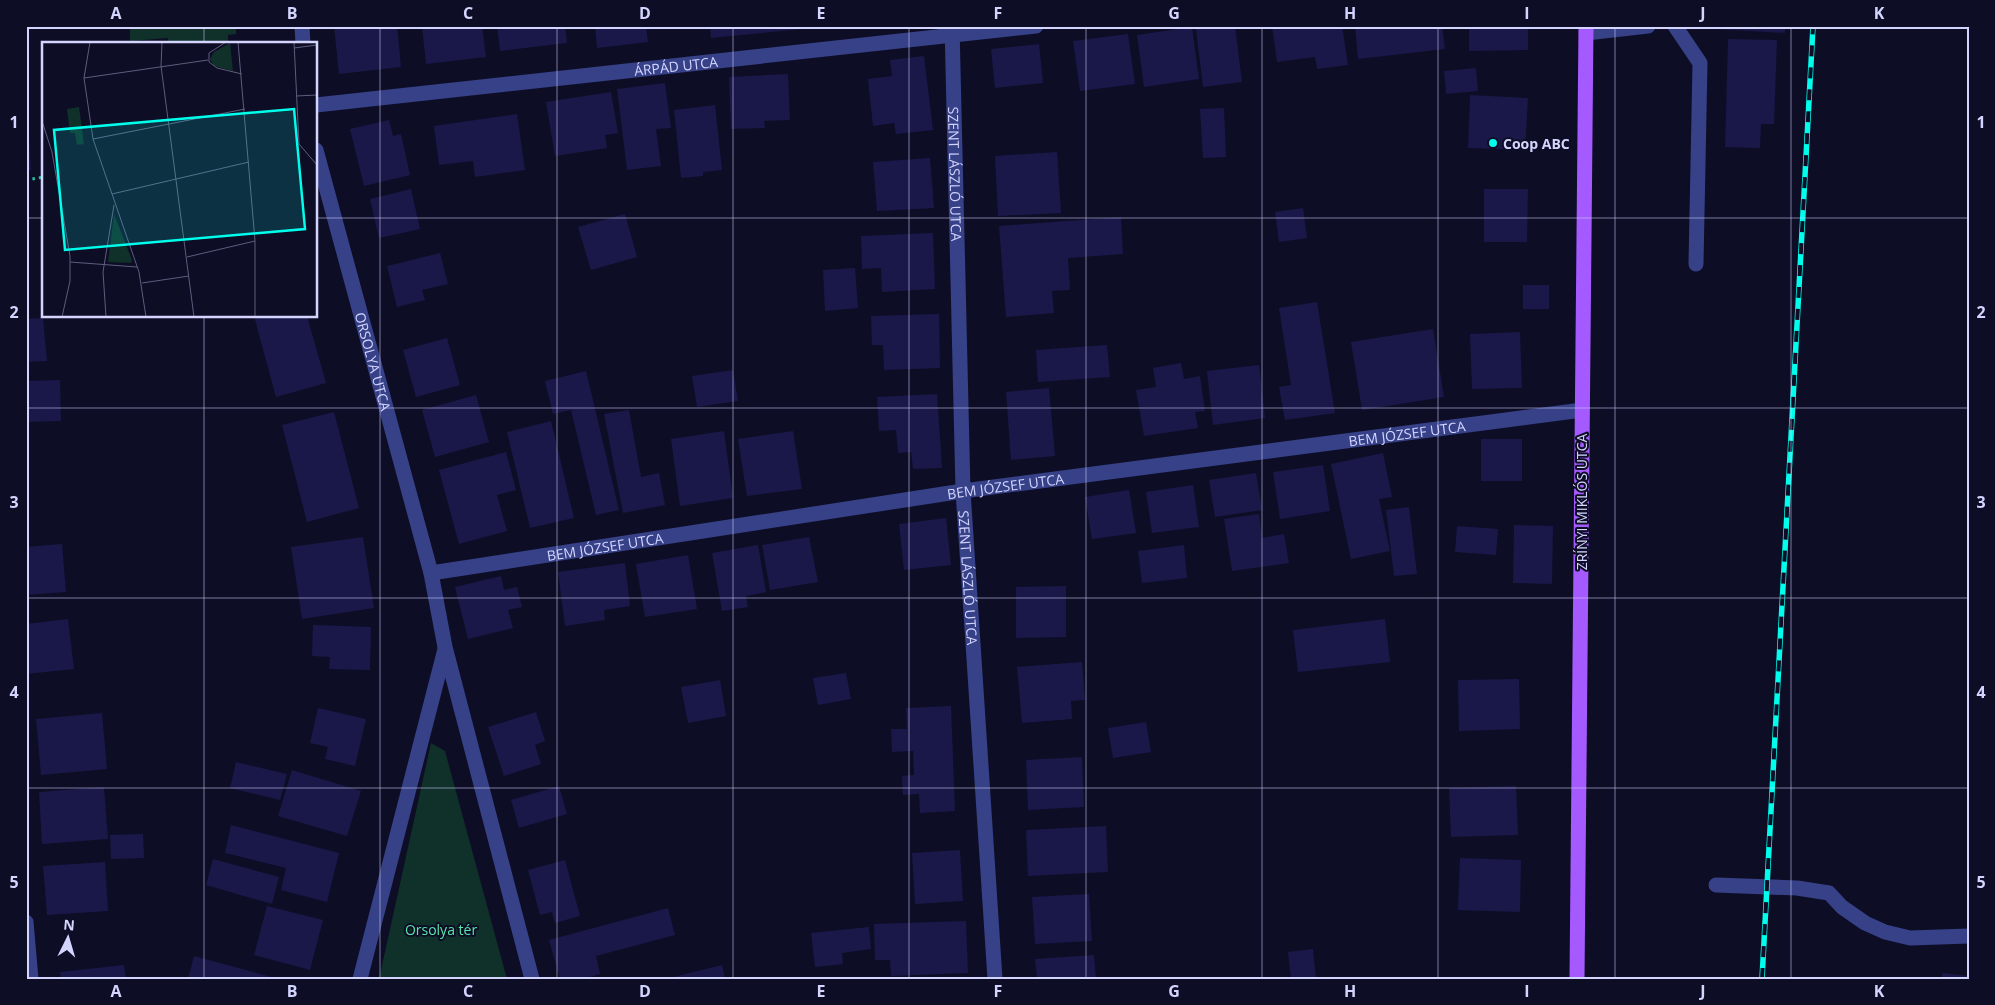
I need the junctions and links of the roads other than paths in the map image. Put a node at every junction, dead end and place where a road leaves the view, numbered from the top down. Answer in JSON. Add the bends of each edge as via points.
{"nodes":[{"id":1,"x":302,"y":26,"type":"edge"},
{"id":2,"x":1036,"y":26,"type":"edge"},
{"id":3,"x":1648,"y":26,"type":"edge"},
{"id":4,"x":1675,"y":26,"type":"edge"},
{"id":5,"x":1586,"y":30,"type":"edge"},
{"id":6,"x":952,"y":31,"type":"edge"},
{"id":7,"x":303,"y":42,"type":"edge"},
{"id":8,"x":318,"y":105,"type":"edge"},
{"id":9,"x":318,"y":157,"type":"edge"},
{"id":10,"x":1696,"y":264,"type":"dead end"},
{"id":11,"x":1582,"y":410,"type":"junction"},
{"id":12,"x":963,"y":491,"type":"junction"},
{"id":13,"x":431,"y":573,"type":"junction"},
{"id":14,"x":445,"y":647,"type":"junction"},
{"id":15,"x":1716,"y":884,"type":"dead end"},
{"id":16,"x":26,"y":922,"type":"edge"},
{"id":17,"x":1969,"y":936,"type":"edge"},
{"id":18,"x":32,"y":979,"type":"edge"},
{"id":19,"x":360,"y":979,"type":"edge"},
{"id":20,"x":532,"y":979,"type":"edge"},
{"id":21,"x":995,"y":979,"type":"edge"},
{"id":22,"x":1577,"y":979,"type":"edge"}],
"edges":[{"from":1,"to":7,"type":"street"},
{"from":2,"to":6,"type":"street","name":"ÁRPÁD UTCA"},
{"from":3,"to":5,"type":"street"},
{"from":4,"to":10,"type":"street","via":[[1700,63]]},
{"from":5,"to":11,"type":"main road","name":"ZRÍNYI MIKLÓS UTCA"},
{"from":6,"to":8,"type":"street","name":"ÁRPÁD UTCA"},
{"from":6,"to":12,"type":"street","name":"SZENT LÁSZLÓ UTCA"},
{"from":9,"to":13,"type":"street","name":"ORSOLYA UTCA"},
{"from":11,"to":12,"type":"street","name":"BEM JÓZSEF UTCA"},
{"from":11,"to":22,"type":"main road","name":"ZRÍNYI MIKLÓS UTCA"},
{"from":12,"to":13,"type":"street","name":"BEM JÓZSEF UTCA"},
{"from":12,"to":21,"type":"street","name":"SZENT LÁSZLÓ UTCA"},
{"from":13,"to":14,"type":"street"},
{"from":14,"to":19,"type":"street"},
{"from":14,"to":20,"type":"street"},
{"from":15,"to":17,"type":"street","via":[[1829,893],[1865,923],[1886,932],[1910,938]]},
{"from":16,"to":18,"type":"street"}]}
